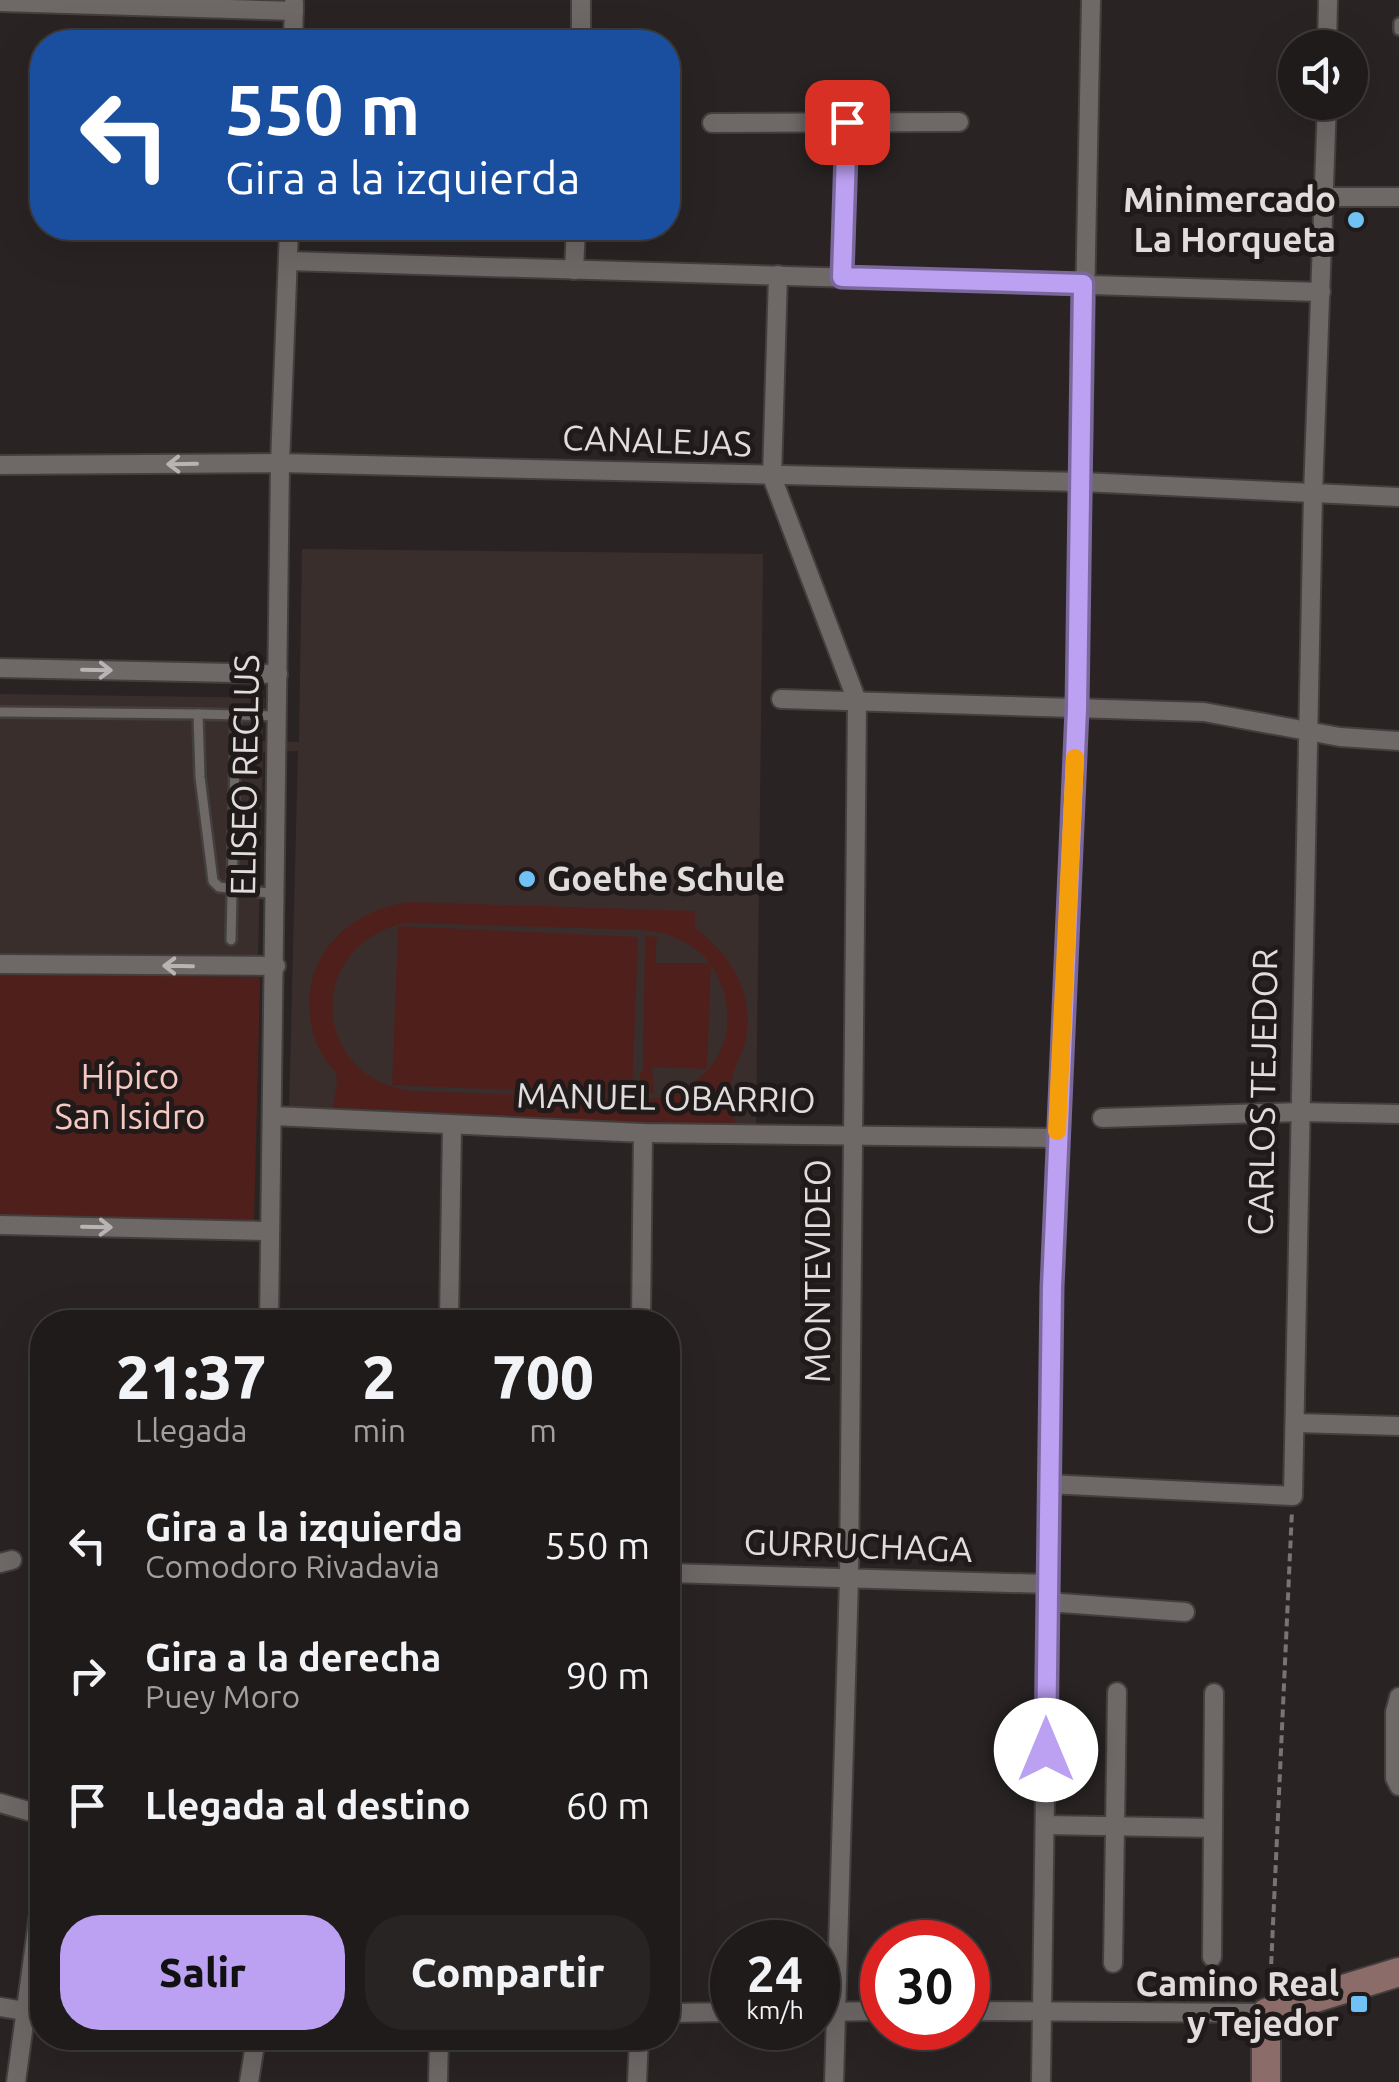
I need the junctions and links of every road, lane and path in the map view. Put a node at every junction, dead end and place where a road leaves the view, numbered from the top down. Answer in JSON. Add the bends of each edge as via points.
{"nodes":[{"id":1,"x":581,"y":0,"type":"edge"},
{"id":2,"x":1091,"y":0,"type":"edge"},
{"id":3,"x":1328,"y":0,"type":"edge"},
{"id":4,"x":0,"y":2,"type":"edge"},
{"id":5,"x":294,"y":6,"type":"edge"},
{"id":6,"x":581,"y":30,"type":"edge"},
{"id":7,"x":1327,"y":30,"type":"edge"},
{"id":8,"x":1326,"y":120,"type":"edge"},
{"id":9,"x":847,"y":122,"type":"junction"},
{"id":10,"x":958,"y":122,"type":"dead end"},
{"id":11,"x":712,"y":123,"type":"dead end"},
{"id":12,"x":1326,"y":197,"type":"junction"},
{"id":13,"x":1399,"y":198,"type":"edge"},
{"id":14,"x":289,"y":240,"type":"edge"},
{"id":15,"x":575,"y":240,"type":"edge"},
{"id":16,"x":288,"y":261,"type":"junction"},
{"id":17,"x":574,"y":270,"type":"junction"},
{"id":18,"x":778,"y":275,"type":"junction"},
{"id":19,"x":842,"y":277,"type":"junction"},
{"id":20,"x":1083,"y":284,"type":"junction"},
{"id":21,"x":1321,"y":292,"type":"junction"},
{"id":22,"x":280,"y":463,"type":"junction"},
{"id":23,"x":0,"y":465,"type":"edge"},
{"id":24,"x":772,"y":477,"type":"junction"},
{"id":25,"x":1082,"y":482,"type":"junction"},
{"id":26,"x":1312,"y":494,"type":"junction"},
{"id":27,"x":1399,"y":497,"type":"edge"},
{"id":28,"x":0,"y":668,"type":"edge"},
{"id":29,"x":278,"y":674,"type":"junction"},
{"id":30,"x":781,"y":698,"type":"dead end"},
{"id":31,"x":857,"y":701,"type":"junction"},
{"id":32,"x":1077,"y":709,"type":"junction"},
{"id":33,"x":0,"y":712,"type":"edge"},
{"id":34,"x":198,"y":714,"type":"junction"},
{"id":35,"x":236,"y":715,"type":"junction"},
{"id":36,"x":278,"y":716,"type":"junction"},
{"id":37,"x":1310,"y":730,"type":"junction"},
{"id":38,"x":1399,"y":742,"type":"edge"},
{"id":39,"x":232,"y":889,"type":"junction"},
{"id":40,"x":276,"y":894,"type":"junction"},
{"id":41,"x":230,"y":940,"type":"dead end"},
{"id":42,"x":0,"y":964,"type":"edge"},
{"id":43,"x":276,"y":966,"type":"junction"},
{"id":44,"x":1299,"y":1112,"type":"junction"},
{"id":45,"x":1399,"y":1114,"type":"edge"},
{"id":46,"x":274,"y":1116,"type":"junction"},
{"id":47,"x":1102,"y":1118,"type":"dead end"},
{"id":48,"x":452,"y":1125,"type":"junction"},
{"id":49,"x":643,"y":1133,"type":"junction"},
{"id":50,"x":852,"y":1134,"type":"junction"},
{"id":51,"x":1057,"y":1138,"type":"junction"},
{"id":52,"x":0,"y":1225,"type":"edge"},
{"id":53,"x":270,"y":1231,"type":"junction"},
{"id":54,"x":268,"y":1310,"type":"edge"},
{"id":55,"x":449,"y":1310,"type":"edge"},
{"id":56,"x":641,"y":1310,"type":"edge"},
{"id":57,"x":1296,"y":1424,"type":"junction"},
{"id":58,"x":1399,"y":1426,"type":"edge"},
{"id":59,"x":1048,"y":1484,"type":"junction"},
{"id":60,"x":1293,"y":1496,"type":"junction"},
{"id":61,"x":680,"y":1573,"type":"edge"},
{"id":62,"x":849,"y":1578,"type":"junction"},
{"id":63,"x":1047,"y":1593,"type":"junction"},
{"id":64,"x":1185,"y":1612,"type":"dead end"},
{"id":65,"x":1117,"y":1692,"type":"dead end"},
{"id":66,"x":1214,"y":1693,"type":"dead end"},
{"id":67,"x":1399,"y":1697,"type":"edge"},
{"id":68,"x":1399,"y":1786,"type":"edge"},
{"id":69,"x":0,"y":1803,"type":"edge"},
{"id":70,"x":30,"y":1812,"type":"edge"},
{"id":71,"x":1045,"y":1825,"type":"junction"},
{"id":72,"x":1115,"y":1826,"type":"junction"},
{"id":73,"x":1213,"y":1828,"type":"junction"},
{"id":74,"x":831,"y":1920,"type":"edge"},
{"id":75,"x":1212,"y":1958,"type":"dead end"},
{"id":76,"x":1113,"y":1962,"type":"dead end"},
{"id":77,"x":1399,"y":1972,"type":"edge"},
{"id":78,"x":0,"y":2007,"type":"edge"},
{"id":79,"x":990,"y":2010,"type":"edge"},
{"id":80,"x":1044,"y":2010,"type":"junction"},
{"id":81,"x":30,"y":2012,"type":"edge"},
{"id":82,"x":710,"y":2012,"type":"edge"},
{"id":83,"x":1266,"y":2012,"type":"junction"},
{"id":84,"x":680,"y":2013,"type":"edge"},
{"id":85,"x":30,"y":2028,"type":"edge"},
{"id":86,"x":254,"y":2050,"type":"edge"},
{"id":87,"x":439,"y":2050,"type":"edge"},
{"id":88,"x":638,"y":2050,"type":"edge"},
{"id":89,"x":830,"y":2050,"type":"edge"},
{"id":90,"x":16,"y":2082,"type":"edge"},
{"id":91,"x":249,"y":2082,"type":"edge"},
{"id":92,"x":438,"y":2082,"type":"edge"},
{"id":93,"x":637,"y":2082,"type":"edge"},
{"id":94,"x":834,"y":2082,"type":"edge"},
{"id":95,"x":1041,"y":2082,"type":"edge"},
{"id":96,"x":1266,"y":2082,"type":"edge"}],
"edges":[{"from":1,"to":6,"type":"street"},
{"from":2,"to":20,"type":"street"},
{"from":3,"to":7,"type":"street"},
{"from":4,"to":5,"type":"street"},
{"from":8,"to":12,"type":"street","name":"CARLOS TEJEDOR"},
{"from":9,"to":10,"type":"street"},
{"from":9,"to":11,"type":"street"},
{"from":9,"to":19,"type":"street"},
{"from":12,"to":13,"type":"street"},
{"from":12,"to":21,"type":"street","name":"CARLOS TEJEDOR"},
{"from":14,"to":16,"type":"street","name":"ELISEO RECLUS"},
{"from":15,"to":17,"type":"street"},
{"from":16,"to":17,"type":"street"},
{"from":16,"to":22,"type":"street","name":"ELISEO RECLUS"},
{"from":17,"to":18,"type":"street"},
{"from":18,"to":19,"type":"street"},
{"from":18,"to":24,"type":"street"},
{"from":19,"to":20,"type":"street"},
{"from":20,"to":21,"type":"street"},
{"from":20,"to":25,"type":"street"},
{"from":21,"to":26,"type":"street","name":"CARLOS TEJEDOR"},
{"from":22,"to":23,"type":"street","name":"CANALEJAS","one_way":true},
{"from":22,"to":24,"type":"street","name":"CANALEJAS"},
{"from":22,"to":29,"type":"street","name":"ELISEO RECLUS"},
{"from":24,"to":25,"type":"street","name":"CANALEJAS"},
{"from":24,"to":31,"type":"street","name":"MONTEVIDEO"},
{"from":25,"to":26,"type":"street","name":"CANALEJAS"},
{"from":25,"to":32,"type":"street"},
{"from":26,"to":27,"type":"street","name":"CANALEJAS"},
{"from":26,"to":37,"type":"street","name":"CARLOS TEJEDOR"},
{"from":28,"to":29,"type":"street","one_way":true},
{"from":29,"to":36,"type":"street","name":"ELISEO RECLUS"},
{"from":30,"to":31,"type":"street"},
{"from":31,"to":32,"type":"street"},
{"from":31,"to":50,"type":"street","name":"MONTEVIDEO"},
{"from":32,"to":37,"type":"street","via":[[1204,712]]},
{"from":32,"to":51,"type":"street"},
{"from":33,"to":34,"type":"lane"},
{"from":34,"to":35,"type":"lane"},
{"from":34,"to":39,"type":"lane","via":[[209,871],[219,887]]},
{"from":35,"to":36,"type":"lane"},
{"from":35,"to":39,"type":"lane"},
{"from":36,"to":40,"type":"street","name":"ELISEO RECLUS"},
{"from":37,"to":38,"type":"street"},
{"from":37,"to":44,"type":"street","name":"CARLOS TEJEDOR"},
{"from":39,"to":40,"type":"lane"},
{"from":39,"to":41,"type":"lane"},
{"from":40,"to":43,"type":"street","name":"ELISEO RECLUS"},
{"from":43,"to":42,"type":"street","one_way":true},
{"from":43,"to":46,"type":"street","name":"ELISEO RECLUS"},
{"from":44,"to":45,"type":"street"},
{"from":44,"to":47,"type":"street"},
{"from":44,"to":57,"type":"street","name":"CARLOS TEJEDOR"},
{"from":46,"to":48,"type":"street","name":"MANUEL OBARRIO"},
{"from":46,"to":53,"type":"street","name":"ELISEO RECLUS"},
{"from":48,"to":49,"type":"street","name":"MANUEL OBARRIO"},
{"from":48,"to":55,"type":"street"},
{"from":49,"to":50,"type":"street","name":"MANUEL OBARRIO"},
{"from":49,"to":56,"type":"street"},
{"from":50,"to":51,"type":"street","name":"MANUEL OBARRIO"},
{"from":50,"to":62,"type":"street","name":"MONTEVIDEO"},
{"from":51,"to":59,"type":"street"},
{"from":52,"to":53,"type":"street","one_way":true},
{"from":53,"to":54,"type":"street","name":"ELISEO RECLUS"},
{"from":57,"to":58,"type":"street"},
{"from":57,"to":60,"type":"street","name":"CARLOS TEJEDOR"},
{"from":59,"to":60,"type":"street"},
{"from":59,"to":63,"type":"street"},
{"from":60,"to":83,"type":"path"},
{"from":61,"to":62,"type":"street","name":"GURRUCHAGA"},
{"from":62,"to":63,"type":"street","name":"GURRUCHAGA"},
{"from":62,"to":74,"type":"street","name":"MONTEVIDEO"},
{"from":63,"to":64,"type":"street","name":"GURRUCHAGA"},
{"from":63,"to":71,"type":"street"},
{"from":65,"to":72,"type":"street"},
{"from":66,"to":73,"type":"street"},
{"from":67,"to":68,"type":"street"},
{"from":69,"to":70,"type":"street"},
{"from":71,"to":72,"type":"street"},
{"from":71,"to":80,"type":"street"},
{"from":72,"to":73,"type":"street"},
{"from":72,"to":76,"type":"street"},
{"from":73,"to":75,"type":"street"},
{"from":77,"to":83,"type":"main road"},
{"from":78,"to":81,"type":"street"},
{"from":79,"to":80,"type":"street"},
{"from":80,"to":83,"type":"street"},
{"from":80,"to":95,"type":"street"},
{"from":82,"to":84,"type":"street"},
{"from":83,"to":96,"type":"main road"},
{"from":85,"to":90,"type":"street"},
{"from":86,"to":91,"type":"street"},
{"from":87,"to":92,"type":"street"},
{"from":88,"to":93,"type":"street"},
{"from":89,"to":94,"type":"street","name":"MONTEVIDEO"}]}
